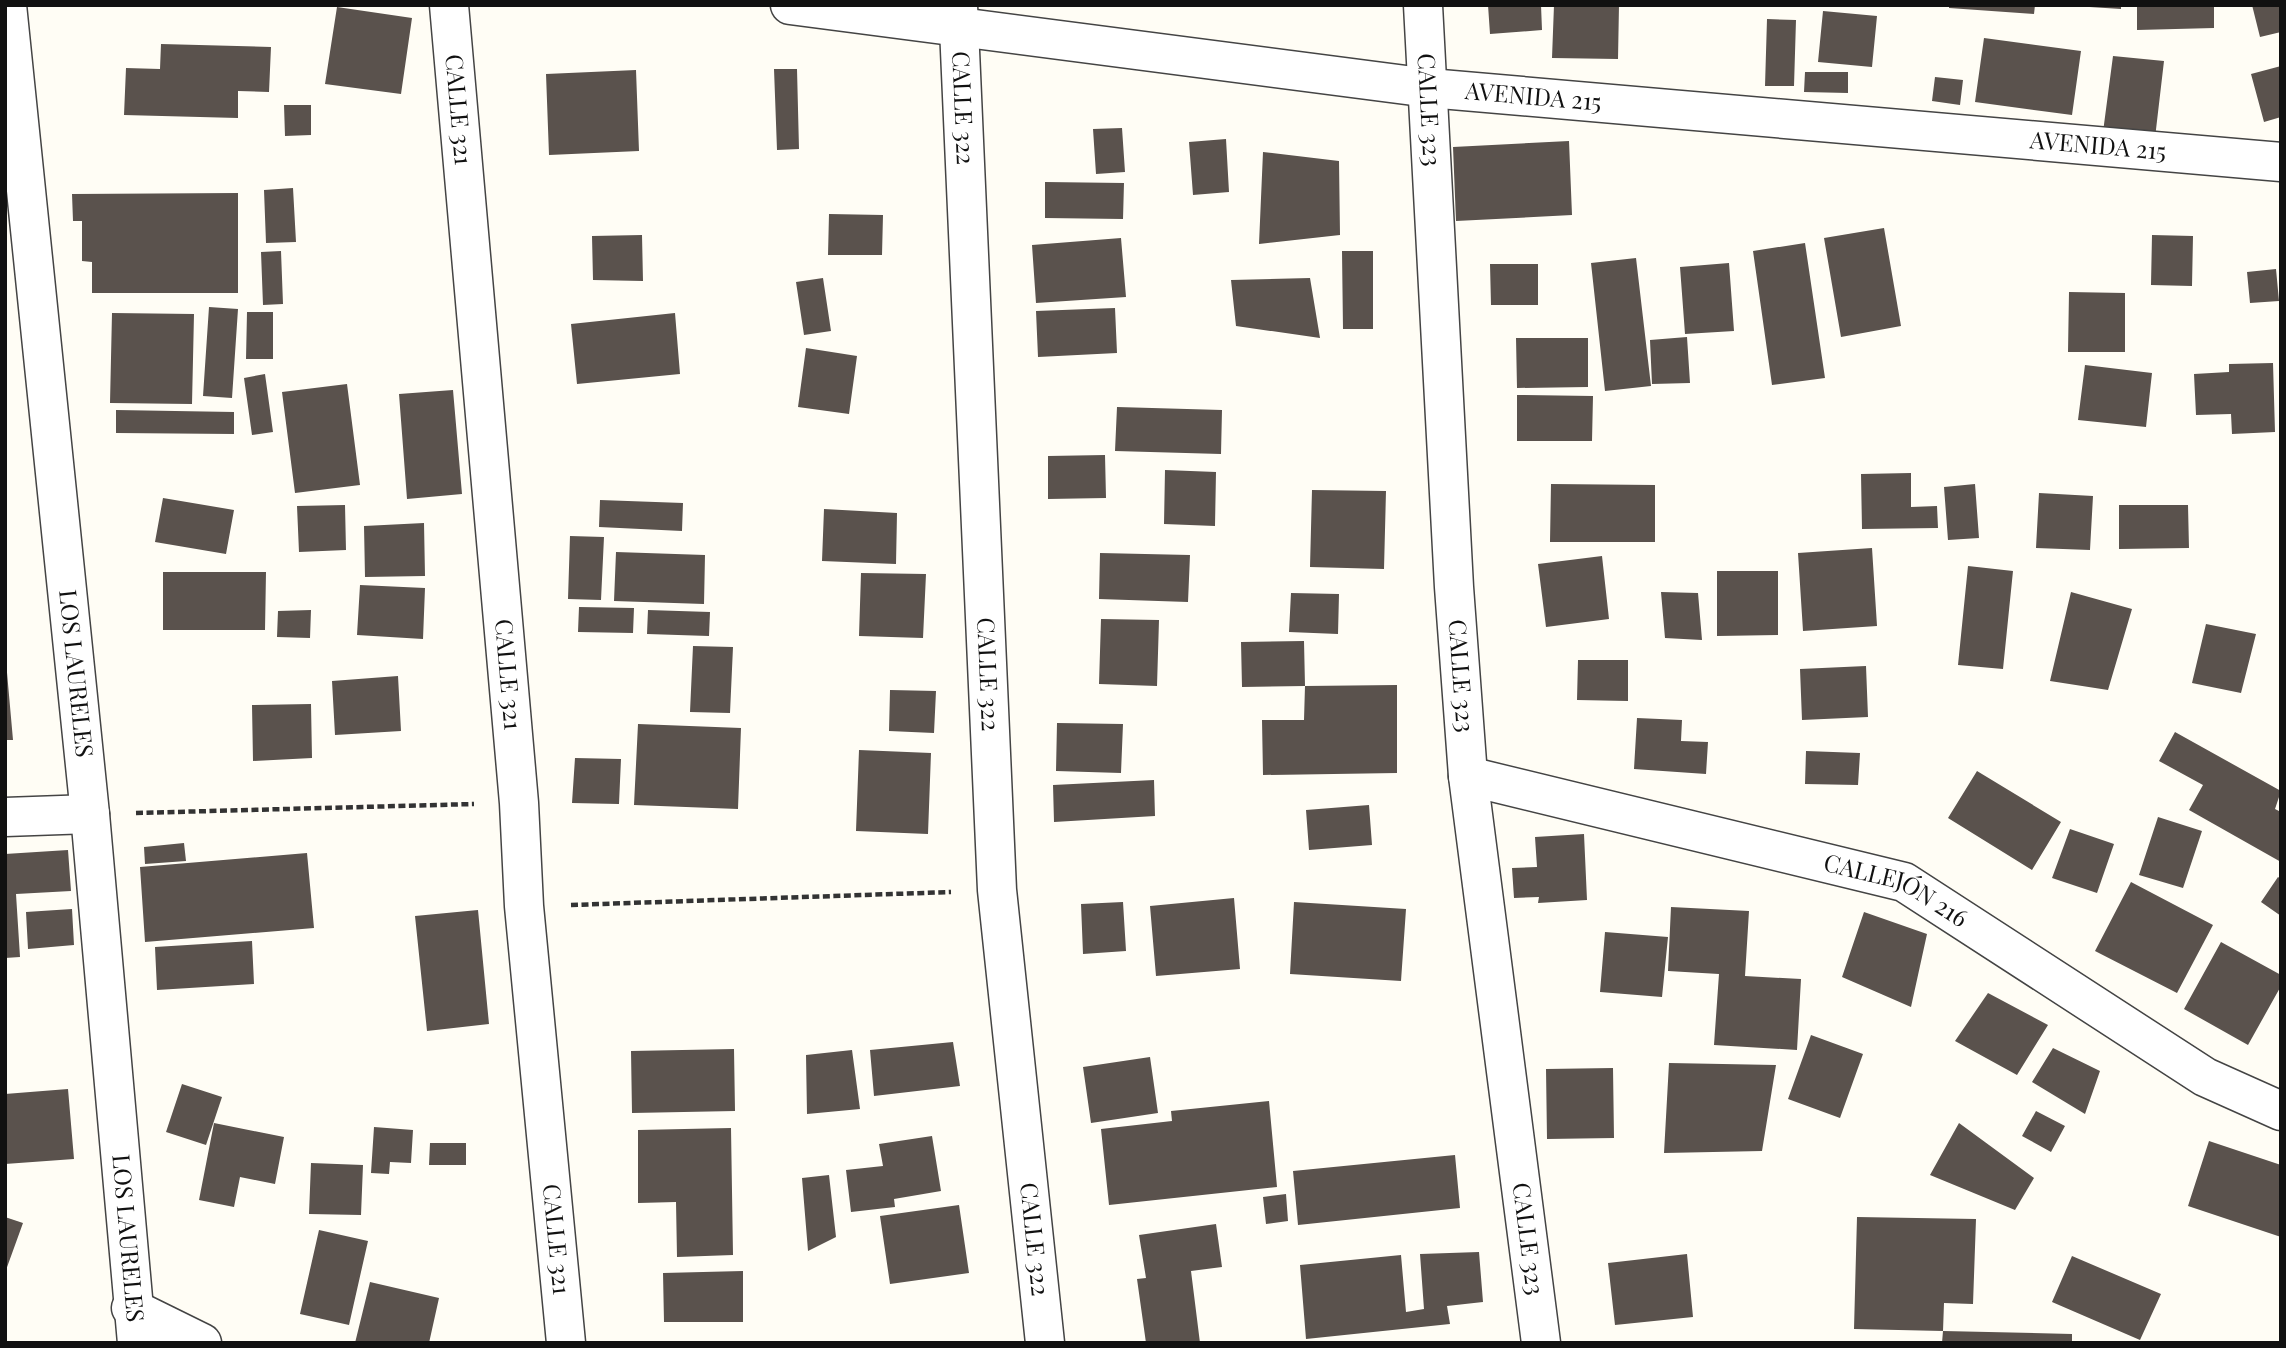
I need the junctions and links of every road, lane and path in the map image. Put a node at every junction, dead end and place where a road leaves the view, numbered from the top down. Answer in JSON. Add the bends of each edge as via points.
{"nodes":[{"id":1,"x":7,"y":5,"type":"edge"},
{"id":2,"x":449,"y":5,"type":"edge"},
{"id":3,"x":790,"y":5,"type":"edge"},
{"id":4,"x":1423,"y":5,"type":"edge"},
{"id":5,"x":959,"y":16,"type":"edge"},
{"id":6,"x":1429,"y":88,"type":"junction"},
{"id":7,"x":2281,"y":162,"type":"edge"},
{"id":8,"x":1468,"y":776,"type":"junction"},
{"id":9,"x":519,"y":803,"type":"junction"},
{"id":10,"x":90,"y":814,"type":"junction"},
{"id":11,"x":5,"y":817,"type":"edge"},
{"id":12,"x":997,"y":890,"type":"junction"},
{"id":13,"x":524,"y":906,"type":"junction"},
{"id":14,"x":2281,"y":1111,"type":"edge"},
{"id":15,"x":134,"y":1325,"type":"edge"},
{"id":16,"x":202,"y":1343,"type":"edge"},
{"id":17,"x":566,"y":1343,"type":"edge"},
{"id":18,"x":1045,"y":1343,"type":"edge"},
{"id":19,"x":1541,"y":1343,"type":"edge"}],
"edges":[{"from":1,"to":10,"type":"street","name":"LOS LAURELES"},
{"from":2,"to":9,"type":"street","name":"CALLE 321"},
{"from":3,"to":5,"type":"street","name":"AVENIDA 215"},
{"from":4,"to":6,"type":"street","name":"CALLE 323"},
{"from":5,"to":6,"type":"street","name":"AVENIDA 215"},
{"from":5,"to":12,"type":"street","name":"CALLE 322"},
{"from":6,"to":7,"type":"street","name":"AVENIDA 215"},
{"from":6,"to":8,"type":"street","name":"CALLE 323"},
{"from":8,"to":14,"type":"street","name":"CALLEJÓN 216","via":[[1904,883],[2205,1077]]},
{"from":8,"to":19,"type":"street","name":"CALLE 323"},
{"from":9,"to":10,"type":"path"},
{"from":9,"to":13,"type":"street","name":"CALLE 321"},
{"from":10,"to":11,"type":"street"},
{"from":10,"to":15,"type":"street","name":"LOS LAURELES"},
{"from":12,"to":13,"type":"path"},
{"from":12,"to":18,"type":"street","name":"CALLE 322"},
{"from":13,"to":17,"type":"street","name":"CALLE 321"},
{"from":15,"to":16,"type":"street"}]}
